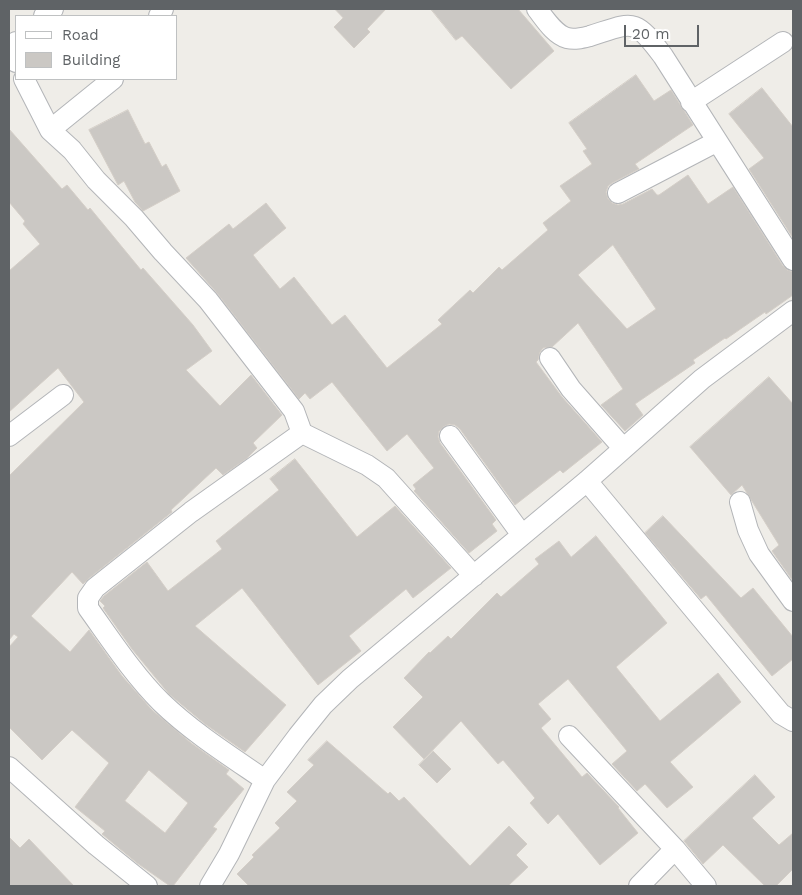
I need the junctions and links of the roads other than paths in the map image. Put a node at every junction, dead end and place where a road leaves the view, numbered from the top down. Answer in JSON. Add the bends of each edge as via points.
{"nodes":[{"id":1,"x":537,"y":9,"type":"edge"},
{"id":2,"x":783,"y":42,"type":"dead end"},
{"id":3,"x":25,"y":80,"type":"edge"},
{"id":4,"x":112,"y":80,"type":"edge"},
{"id":5,"x":691,"y":102,"type":"junction"},
{"id":6,"x":50,"y":130,"type":"junction"},
{"id":7,"x":716,"y":142,"type":"junction"},
{"id":8,"x":618,"y":193,"type":"dead end"},
{"id":9,"x":793,"y":260,"type":"edge"},
{"id":10,"x":793,"y":311,"type":"edge"},
{"id":11,"x":550,"y":358,"type":"dead end"},
{"id":12,"x":63,"y":395,"type":"dead end"},
{"id":13,"x":302,"y":433,"type":"junction"},
{"id":14,"x":9,"y":436,"type":"edge"},
{"id":15,"x":450,"y":436,"type":"dead end"},
{"id":16,"x":624,"y":448,"type":"junction"},
{"id":17,"x":587,"y":481,"type":"junction"},
{"id":18,"x":740,"y":502,"type":"dead end"},
{"id":19,"x":522,"y":535,"type":"junction"},
{"id":20,"x":474,"y":576,"type":"junction"},
{"id":21,"x":793,"y":601,"type":"edge"},
{"id":22,"x":793,"y":721,"type":"edge"},
{"id":23,"x":569,"y":736,"type":"dead end"},
{"id":24,"x":9,"y":767,"type":"edge"},
{"id":25,"x":265,"y":780,"type":"junction"},
{"id":26,"x":675,"y":849,"type":"junction"},
{"id":27,"x":147,"y":886,"type":"edge"},
{"id":28,"x":210,"y":886,"type":"edge"},
{"id":29,"x":639,"y":886,"type":"edge"},
{"id":30,"x":706,"y":886,"type":"edge"}],
"edges":[{"from":1,"to":5,"type":"street","via":[[555,31],[566,38],[578,40],[623,25],[639,29],[663,56]]},
{"from":2,"to":5,"type":"street"},
{"from":3,"to":6,"type":"street"},
{"from":4,"to":6,"type":"street"},
{"from":5,"to":7,"type":"street"},
{"from":6,"to":13,"type":"street","via":[[208,300],[294,411]]},
{"from":7,"to":8,"type":"street"},
{"from":7,"to":9,"type":"street"},
{"from":10,"to":16,"type":"street","via":[[702,379]]},
{"from":11,"to":16,"type":"street","via":[[571,389]]},
{"from":12,"to":14,"type":"street"},
{"from":13,"to":20,"type":"street","via":[[386,478]]},
{"from":13,"to":25,"type":"street","via":[[191,512],[95,588],[87,602],[119,650],[162,702],[184,722]]},
{"from":15,"to":19,"type":"street"},
{"from":16,"to":17,"type":"street"},
{"from":17,"to":19,"type":"street"},
{"from":17,"to":22,"type":"street","via":[[781,714]]},
{"from":18,"to":21,"type":"street","via":[[759,554]]},
{"from":19,"to":20,"type":"street"},
{"from":20,"to":25,"type":"street","via":[[323,705]]},
{"from":23,"to":26,"type":"street"},
{"from":24,"to":27,"type":"street"},
{"from":25,"to":28,"type":"street"},
{"from":26,"to":29,"type":"street"},
{"from":26,"to":30,"type":"street"}]}
